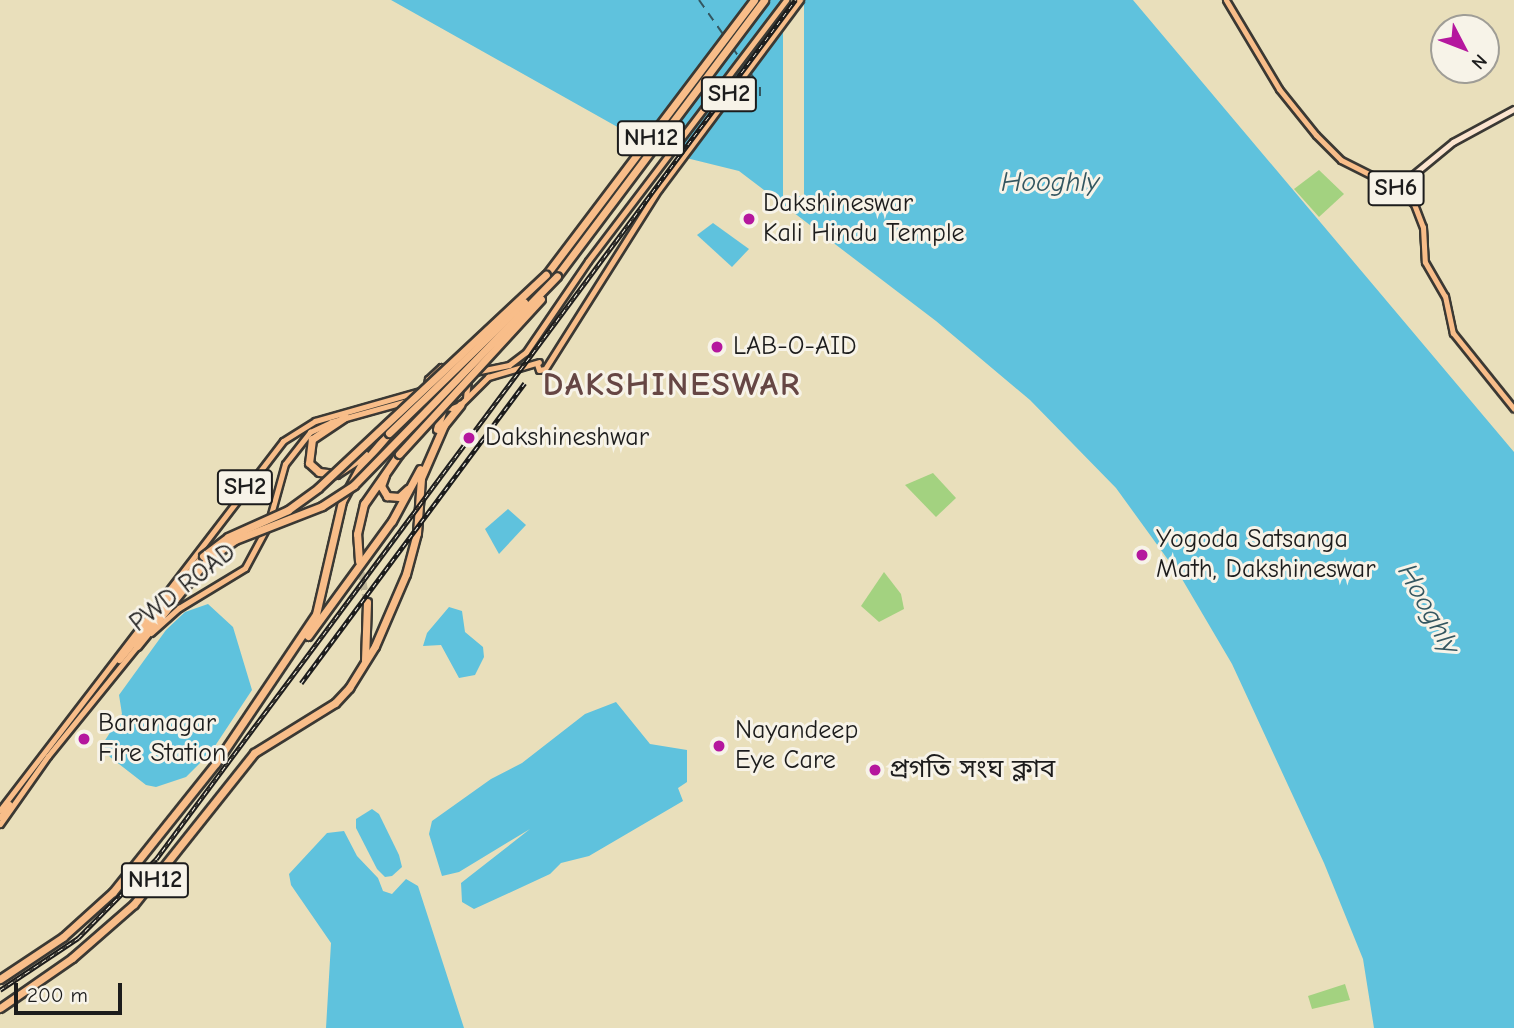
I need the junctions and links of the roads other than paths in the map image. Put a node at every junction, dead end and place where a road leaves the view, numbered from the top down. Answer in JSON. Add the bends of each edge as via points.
{"nodes":[{"id":1,"x":754,"y":0,"type":"edge"},
{"id":2,"x":764,"y":0,"type":"edge"},
{"id":3,"x":786,"y":0,"type":"edge"},
{"id":4,"x":800,"y":0,"type":"edge"},
{"id":5,"x":1226,"y":0,"type":"edge"},
{"id":6,"x":1514,"y":110,"type":"edge"},
{"id":7,"x":1397,"y":188,"type":"junction"},
{"id":8,"x":546,"y":275,"type":"junction"},
{"id":9,"x":557,"y":276,"type":"junction"},
{"id":10,"x":516,"y":365,"type":"junction"},
{"id":11,"x":465,"y":374,"type":"junction"},
{"id":12,"x":427,"y":392,"type":"junction"},
{"id":13,"x":466,"y":398,"type":"junction"},
{"id":14,"x":460,"y":405,"type":"junction"},
{"id":15,"x":443,"y":408,"type":"junction"},
{"id":16,"x":1514,"y":409,"type":"edge"},
{"id":17,"x":345,"y":417,"type":"junction"},
{"id":18,"x":389,"y":433,"type":"junction"},
{"id":19,"x":399,"y":454,"type":"junction"},
{"id":20,"x":416,"y":478,"type":"junction"},
{"id":21,"x":204,"y":559,"type":"junction"},
{"id":22,"x":359,"y":561,"type":"tunnel mouth"},
{"id":23,"x":367,"y":602,"type":"tunnel mouth"},
{"id":24,"x":137,"y":646,"type":"junction"},
{"id":25,"x":118,"y":659,"type":"junction"},
{"id":26,"x":361,"y":670,"type":"junction"},
{"id":27,"x":272,"y":684,"type":"junction"},
{"id":28,"x":32,"y":778,"type":"junction"},
{"id":29,"x":0,"y":810,"type":"edge"},
{"id":30,"x":0,"y":817,"type":"edge"},
{"id":31,"x":0,"y":824,"type":"edge"},
{"id":32,"x":0,"y":979,"type":"edge"},
{"id":33,"x":0,"y":1007,"type":"edge"}],
"edges":[{"from":1,"to":8,"type":"highway","number":"NH12"},
{"from":2,"to":9,"type":"highway","number":"NH12"},
{"from":3,"to":10,"type":"main road","number":"SH2"},
{"from":4,"to":10,"type":"main road","number":"SH2","via":[[659,189],[541,371],[537,364]]},
{"from":5,"to":7,"type":"main road","number":"SH6","via":[[1285,97],[1316,135],[1348,164]]},
{"from":6,"to":7,"type":"main road","via":[[1453,142]]},
{"from":7,"to":16,"type":"main road","number":"SH6","via":[[1421,217],[1425,262],[1445,296],[1453,333]]},
{"from":8,"to":12,"type":"highway","number":"NH12","bridge":true,"via":[[506,321]]},
{"from":8,"to":21,"type":"highway","bridge":true,"via":[[318,488],[288,510],[228,537]]},
{"from":9,"to":19,"type":"highway","number":"NH12","bridge":true},
{"from":9,"to":21,"type":"highway","bridge":true,"via":[[354,485],[322,506],[235,540]]},
{"from":10,"to":11,"type":"main road","number":"SH2"},
{"from":10,"to":13,"type":"main road","number":"SH2","via":[[488,377]]},
{"from":11,"to":12,"type":"main road","number":"SH2","via":[[454,367],[441,367],[431,374]]},
{"from":11,"to":13,"type":"main road"},
{"from":12,"to":15,"type":"main road"},
{"from":12,"to":17,"type":"main road","name":"PWD ROAD","number":"SH2"},
{"from":12,"to":18,"type":"highway","number":"NH12","bridge":true},
{"from":12,"to":25,"type":"main road","name":"PWD ROAD","number":"SH2","via":[[315,421],[283,441]]},
{"from":13,"to":14,"type":"main road","number":"SH2"},
{"from":14,"to":15,"type":"main road"},
{"from":14,"to":26,"type":"highway","via":[[444,425],[423,472],[416,540],[407,574]]},
{"from":15,"to":20,"type":"highway"},
{"from":17,"to":18,"type":"highway","via":[[310,442],[308,460],[316,471],[336,474],[349,469]]},
{"from":17,"to":24,"type":"main road","name":"PWD ROAD","number":"SH2","via":[[317,428],[293,450],[281,475],[265,535],[244,568],[179,608]]},
{"from":18,"to":27,"type":"highway","number":"NH12","via":[[347,489],[321,601]]},
{"from":19,"to":20,"type":"highway","via":[[383,478],[383,492],[399,497]]},
{"from":19,"to":22,"type":"highway","number":"NH12","via":[[364,504]]},
{"from":20,"to":27,"type":"highway","via":[[392,521]]},
{"from":21,"to":24,"type":"highway"},
{"from":21,"to":25,"type":"highway"},
{"from":23,"to":26,"type":"highway","number":"NH12","via":[[369,638]]},
{"from":24,"to":28,"type":"main road","name":"PWD ROAD","number":"SH2"},
{"from":25,"to":29,"type":"main road","name":"PWD ROAD","number":"SH2"},
{"from":26,"to":33,"type":"highway","number":"NH12","via":[[335,703],[247,760],[153,881],[104,933]]},
{"from":27,"to":32,"type":"highway","number":"NH12","via":[[211,770],[113,892],[51,946]]},
{"from":28,"to":30,"type":"main road"},
{"from":28,"to":31,"type":"main road","name":"PWD ROAD","number":"SH2"}]}
